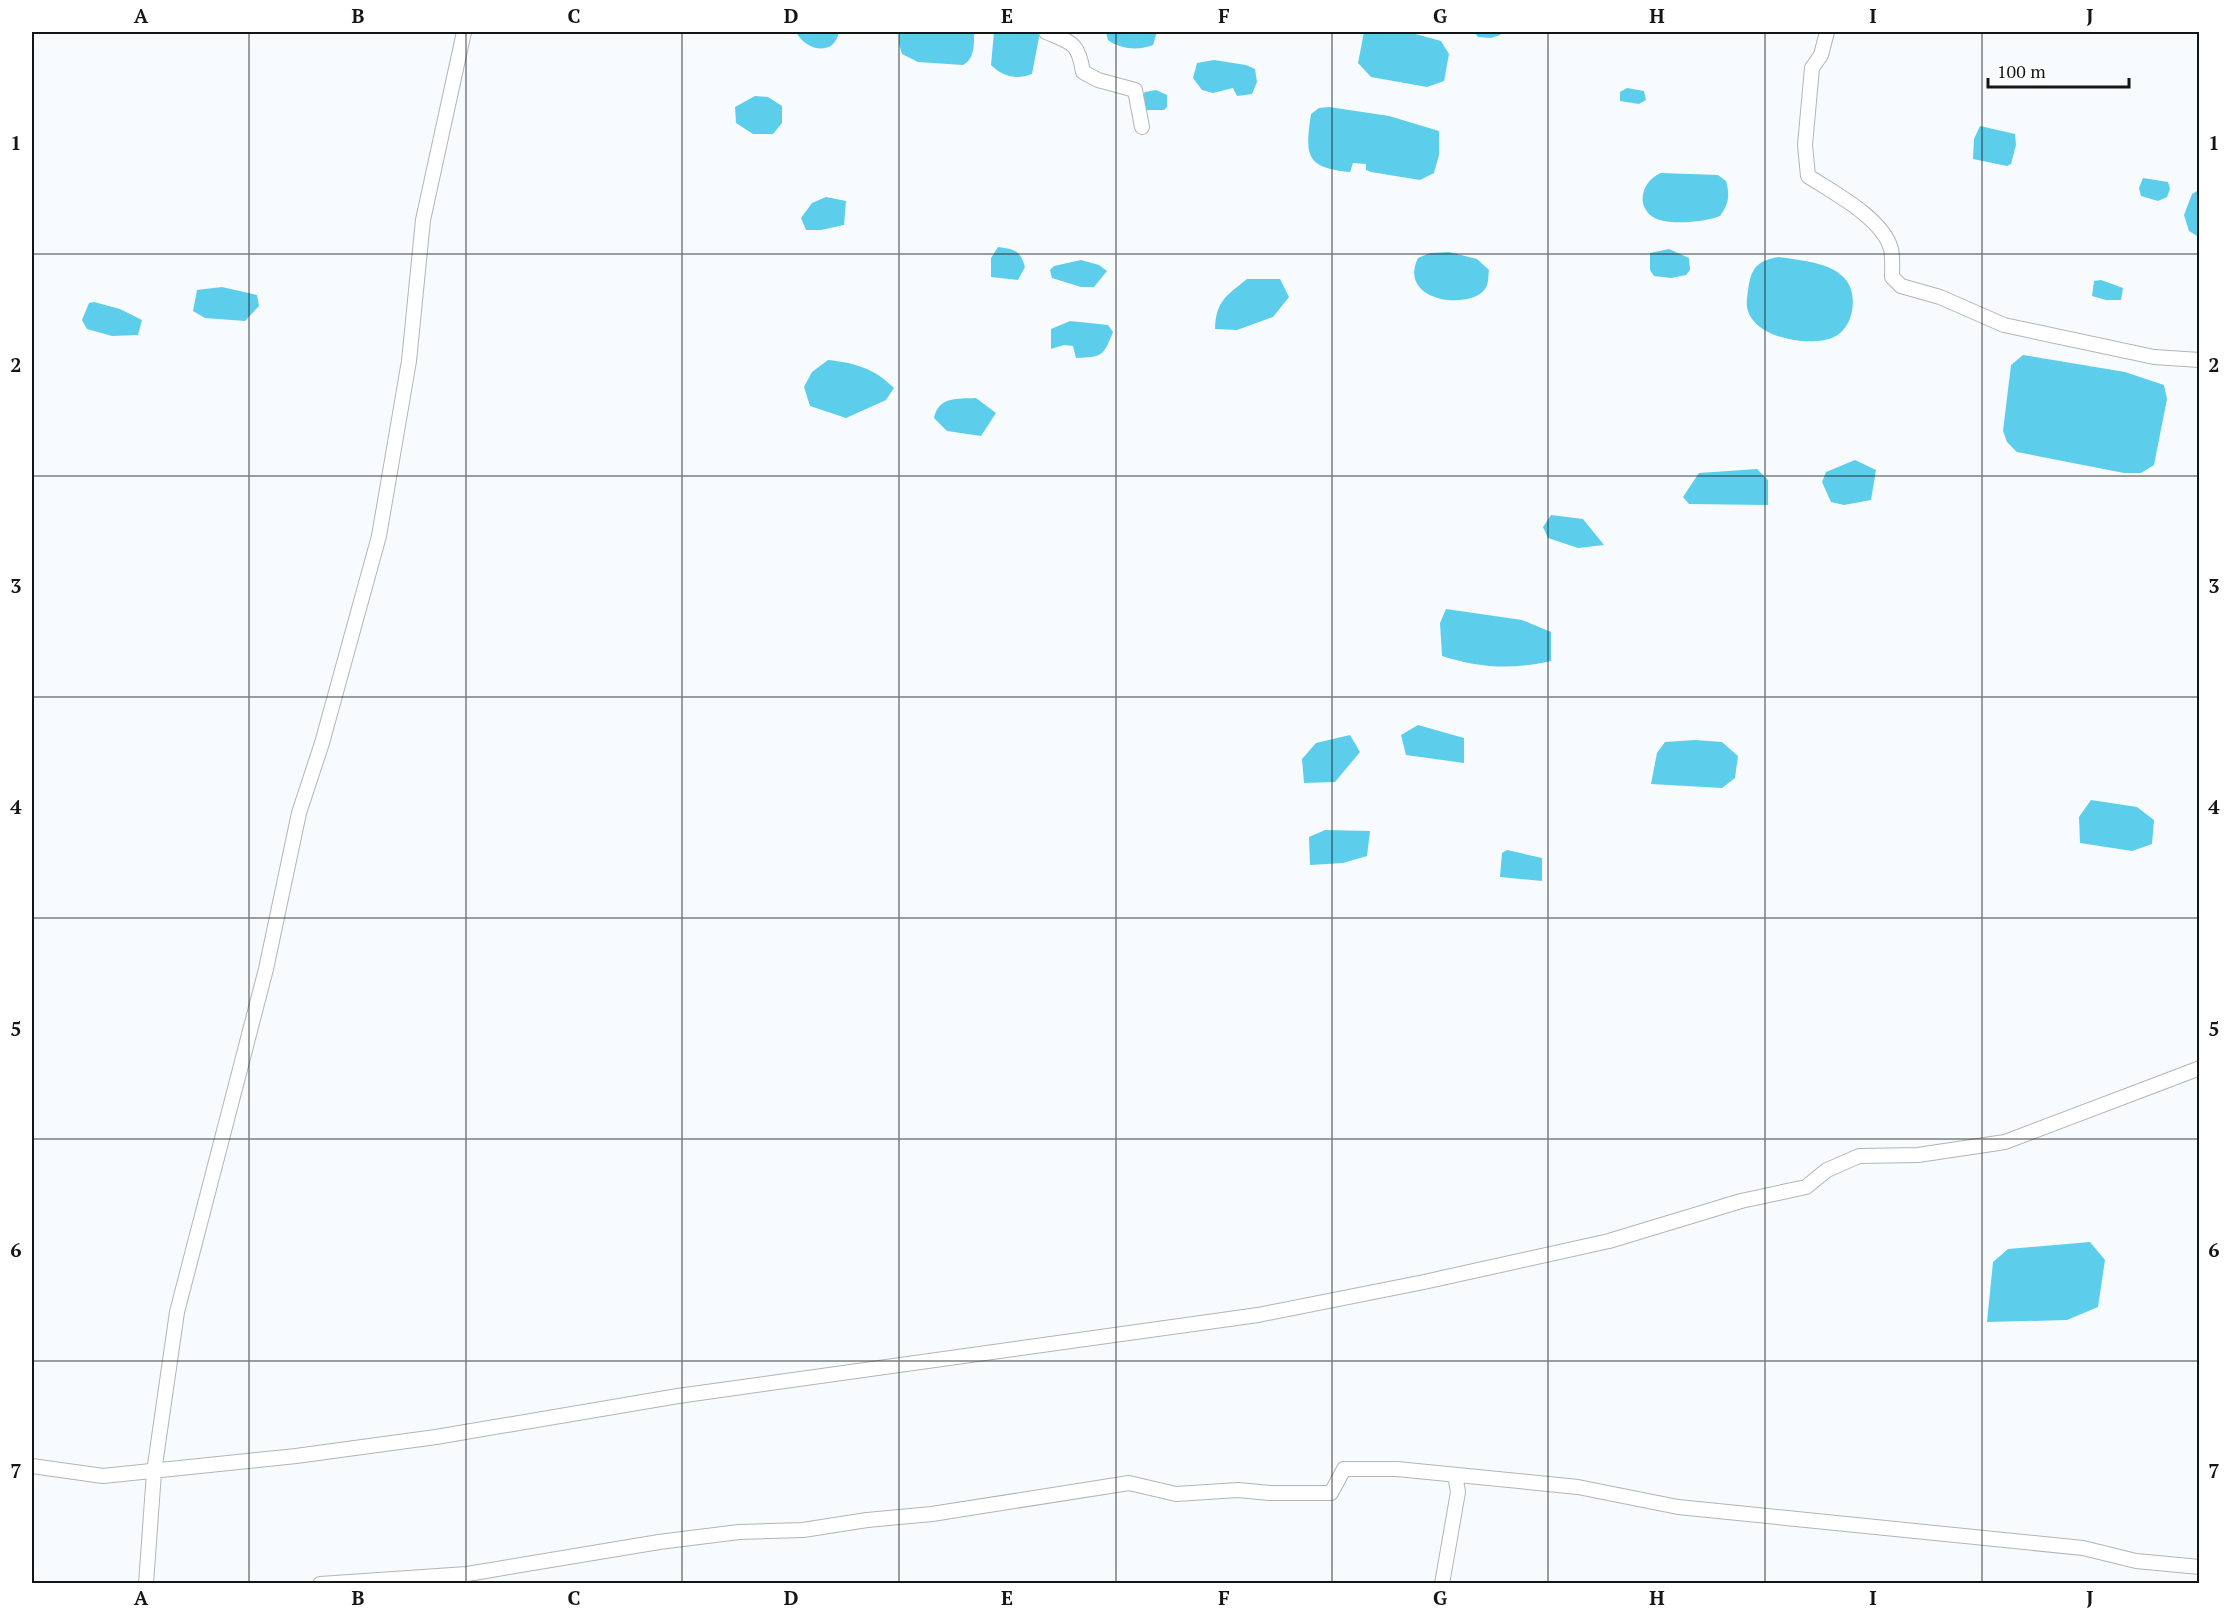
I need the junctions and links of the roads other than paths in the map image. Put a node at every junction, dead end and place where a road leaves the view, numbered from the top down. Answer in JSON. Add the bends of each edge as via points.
{"nodes":[{"id":1,"x":464,"y":32,"type":"edge"},
{"id":2,"x":1046,"y":32,"type":"edge"},
{"id":3,"x":1827,"y":32,"type":"edge"},
{"id":4,"x":1142,"y":127,"type":"dead end"},
{"id":5,"x":2199,"y":360,"type":"edge"},
{"id":6,"x":2199,"y":1068,"type":"edge"},
{"id":7,"x":32,"y":1466,"type":"edge"},
{"id":8,"x":154,"y":1472,"type":"junction"},
{"id":9,"x":1455,"y":1474,"type":"junction"},
{"id":10,"x":2199,"y":1568,"type":"edge"},
{"id":11,"x":146,"y":1584,"type":"edge"},
{"id":12,"x":320,"y":1584,"type":"edge"},
{"id":13,"x":1442,"y":1584,"type":"edge"}],
"edges":[{"from":1,"to":8,"type":"street","via":[[423,220],[409,361],[379,536],[299,813],[266,969],[177,1312]]},
{"from":2,"to":4,"type":"street","via":[[1073,44],[1083,72],[1137,92]]},
{"from":3,"to":5,"type":"street","via":[[1821,55],[1812,68],[1805,146],[1808,176],[1881,230],[1890,247],[1892,277],[1901,286],[1940,297],[2004,325],[2154,357]]},
{"from":6,"to":8,"type":"street","via":[[2005,1142],[1918,1155],[1859,1156],[1827,1170],[1806,1187],[1741,1201],[1609,1241],[1258,1315],[678,1395],[425,1438]]},
{"from":7,"to":8,"type":"street","via":[[103,1476]]},
{"from":8,"to":11,"type":"street"},
{"from":9,"to":10,"type":"street","via":[[1578,1487],[1678,1507],[2083,1548],[2136,1561]]},
{"from":9,"to":12,"type":"street","via":[[1344,1469],[1331,1493],[1238,1490],[1176,1494],[1129,1483],[932,1514],[659,1542],[467,1574]]},
{"from":9,"to":13,"type":"street","via":[[1458,1492]]}]}
